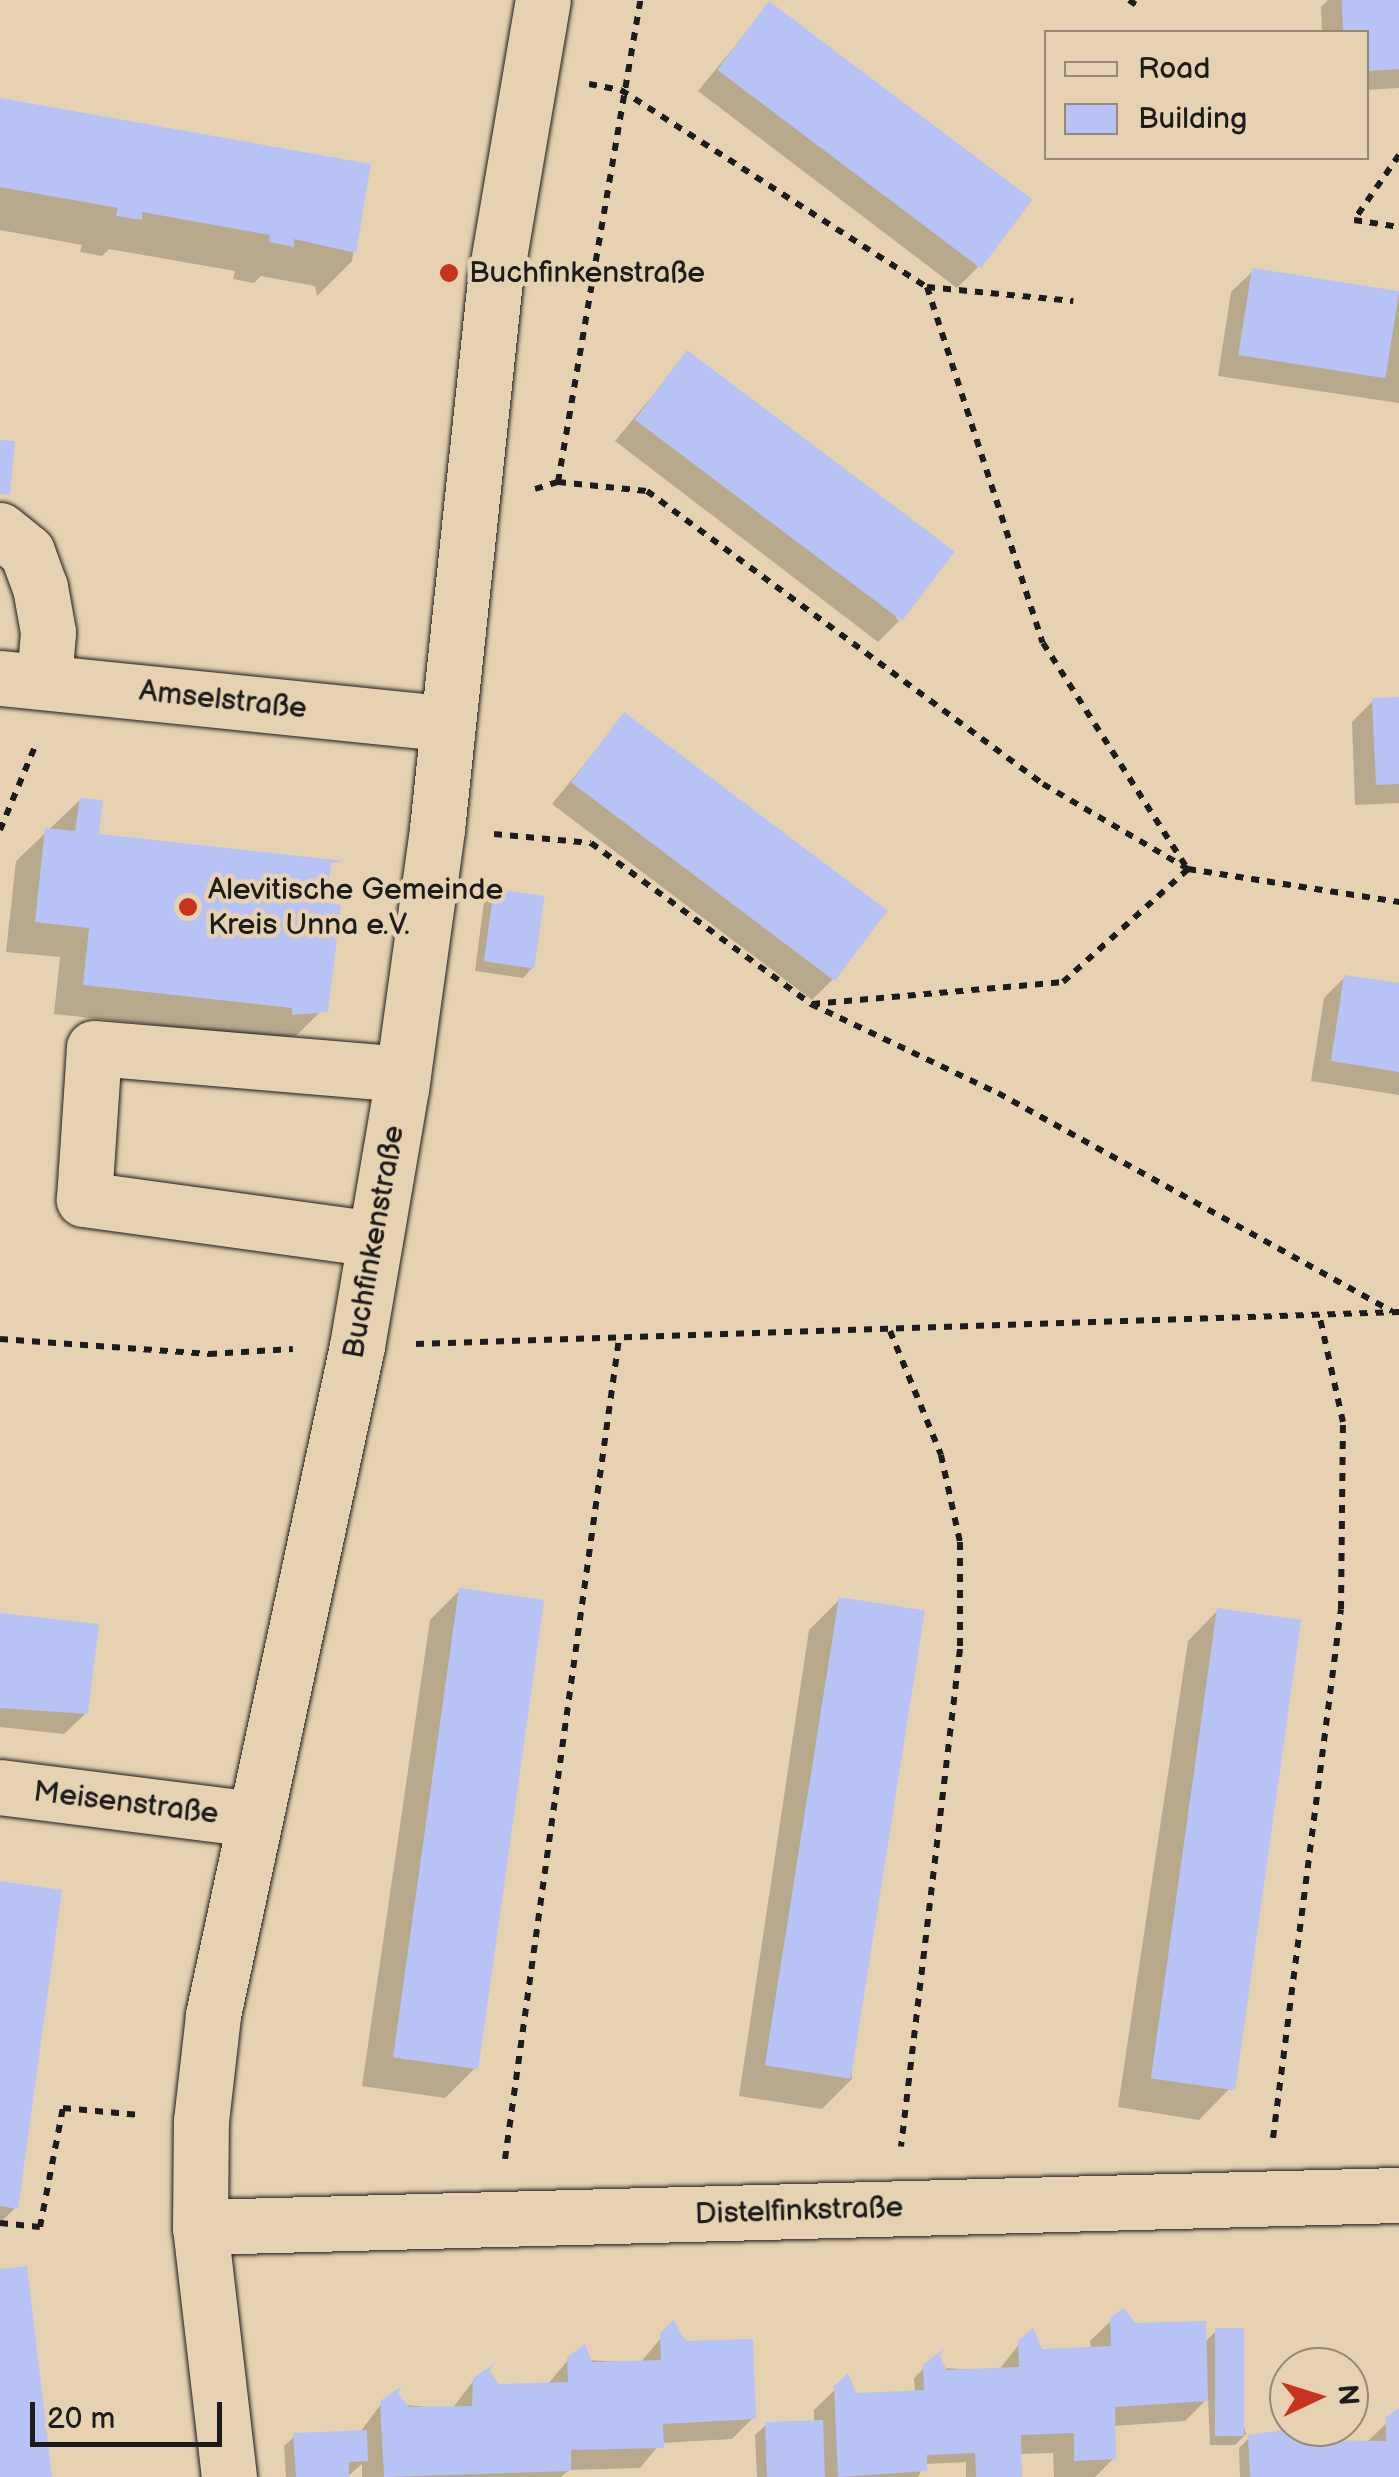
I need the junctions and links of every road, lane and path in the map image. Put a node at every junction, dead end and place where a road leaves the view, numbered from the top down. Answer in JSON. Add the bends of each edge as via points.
{"nodes":[{"id":1,"x":544,"y":0,"type":"edge"},
{"id":2,"x":640,"y":0,"type":"edge"},
{"id":3,"x":1129,"y":0,"type":"edge"},
{"id":4,"x":1139,"y":7,"type":"dead end"},
{"id":5,"x":531,"y":73,"type":"junction"},
{"id":6,"x":621,"y":90,"type":"junction"},
{"id":7,"x":1399,"y":155,"type":"edge"},
{"id":8,"x":1399,"y":228,"type":"edge"},
{"id":9,"x":927,"y":287,"type":"junction"},
{"id":10,"x":1073,"y":300,"type":"dead end"},
{"id":11,"x":558,"y":482,"type":"junction"},
{"id":12,"x":468,"y":511,"type":"junction"},
{"id":13,"x":0,"y":530,"type":"edge"},
{"id":14,"x":22,"y":680,"type":"edge"},
{"id":15,"x":446,"y":723,"type":"junction"},
{"id":16,"x":437,"y":829,"type":"junction"},
{"id":17,"x":0,"y":830,"type":"edge"},
{"id":18,"x":1188,"y":869,"type":"junction"},
{"id":19,"x":1399,"y":902,"type":"edge"},
{"id":20,"x":811,"y":1004,"type":"junction"},
{"id":21,"x":403,"y":1074,"type":"junction"},
{"id":22,"x":375,"y":1239,"type":"junction"},
{"id":23,"x":1396,"y":1312,"type":"edge"},
{"id":24,"x":1318,"y":1314,"type":"junction"},
{"id":25,"x":890,"y":1330,"type":"junction"},
{"id":26,"x":619,"y":1338,"type":"junction"},
{"id":27,"x":0,"y":1339,"type":"edge"},
{"id":28,"x":356,"y":1346,"type":"junction"},
{"id":29,"x":0,"y":1786,"type":"edge"},
{"id":30,"x":252,"y":1818,"type":"junction"},
{"id":31,"x":201,"y":2121,"type":"junction"},
{"id":32,"x":1399,"y":2195,"type":"edge"},
{"id":33,"x":1265,"y":2198,"type":"junction"},
{"id":34,"x":894,"y":2208,"type":"junction"},
{"id":35,"x":497,"y":2219,"type":"junction"},
{"id":36,"x":0,"y":2223,"type":"edge"},
{"id":37,"x":200,"y":2227,"type":"junction"},
{"id":38,"x":229,"y":2477,"type":"edge"}],
"edges":[{"from":1,"to":5,"type":"street","name":"Buchfinkenstraße"},
{"from":2,"to":6,"type":"path"},
{"from":3,"to":4,"type":"path"},
{"from":5,"to":6,"type":"path"},
{"from":5,"to":12,"type":"street","name":"Buchfinkenstraße","via":[[495,280]]},
{"from":6,"to":9,"type":"path"},
{"from":6,"to":11,"type":"path"},
{"from":7,"to":8,"type":"path","via":[[1354,220]]},
{"from":9,"to":10,"type":"path"},
{"from":9,"to":18,"type":"path","via":[[1042,642]]},
{"from":11,"to":12,"type":"path"},
{"from":11,"to":18,"type":"path","via":[[647,491],[1043,784]]},
{"from":12,"to":15,"type":"street","name":"Buchfinkenstraße"},
{"from":13,"to":14,"type":"street","via":[[27,552],[48,632]]},
{"from":14,"to":15,"type":"street","name":"Amselstraße"},
{"from":14,"to":17,"type":"path","via":[[34,752]]},
{"from":15,"to":16,"type":"street","name":"Buchfinkenstraße"},
{"from":16,"to":20,"type":"path","via":[[591,843]]},
{"from":16,"to":21,"type":"street","name":"Buchfinkenstraße"},
{"from":18,"to":19,"type":"path"},
{"from":18,"to":20,"type":"path","via":[[1063,982]]},
{"from":20,"to":23,"type":"path","via":[[998,1093]]},
{"from":21,"to":22,"type":"street","name":"Buchfinkenstraße"},
{"from":21,"to":22,"type":"street","via":[[94,1048],[84,1199]]},
{"from":22,"to":28,"type":"street","name":"Buchfinkenstraße"},
{"from":23,"to":24,"type":"path"},
{"from":24,"to":25,"type":"path"},
{"from":24,"to":33,"type":"path","via":[[1343,1422],[1341,1609]]},
{"from":25,"to":26,"type":"path"},
{"from":25,"to":34,"type":"path","via":[[941,1454],[960,1542],[960,1649]]},
{"from":26,"to":28,"type":"path"},
{"from":26,"to":35,"type":"path"},
{"from":27,"to":28,"type":"path","via":[[210,1354]]},
{"from":28,"to":30,"type":"street","name":"Buchfinkenstraße"},
{"from":29,"to":30,"type":"street","name":"Meisenstraße"},
{"from":30,"to":31,"type":"street","name":"Buchfinkenstraße","via":[[213,2014]]},
{"from":31,"to":36,"type":"path","via":[[63,2108],[40,2226]]},
{"from":31,"to":37,"type":"street","name":"Buchfinkenstraße"},
{"from":32,"to":33,"type":"street","name":"Distelfinkstraße"},
{"from":33,"to":34,"type":"street","name":"Distelfinkstraße"},
{"from":34,"to":35,"type":"street","name":"Distelfinkstraße"},
{"from":35,"to":37,"type":"street","name":"Distelfinkstraße"},
{"from":37,"to":38,"type":"street","name":"Buchfinkenstraße"}]}
